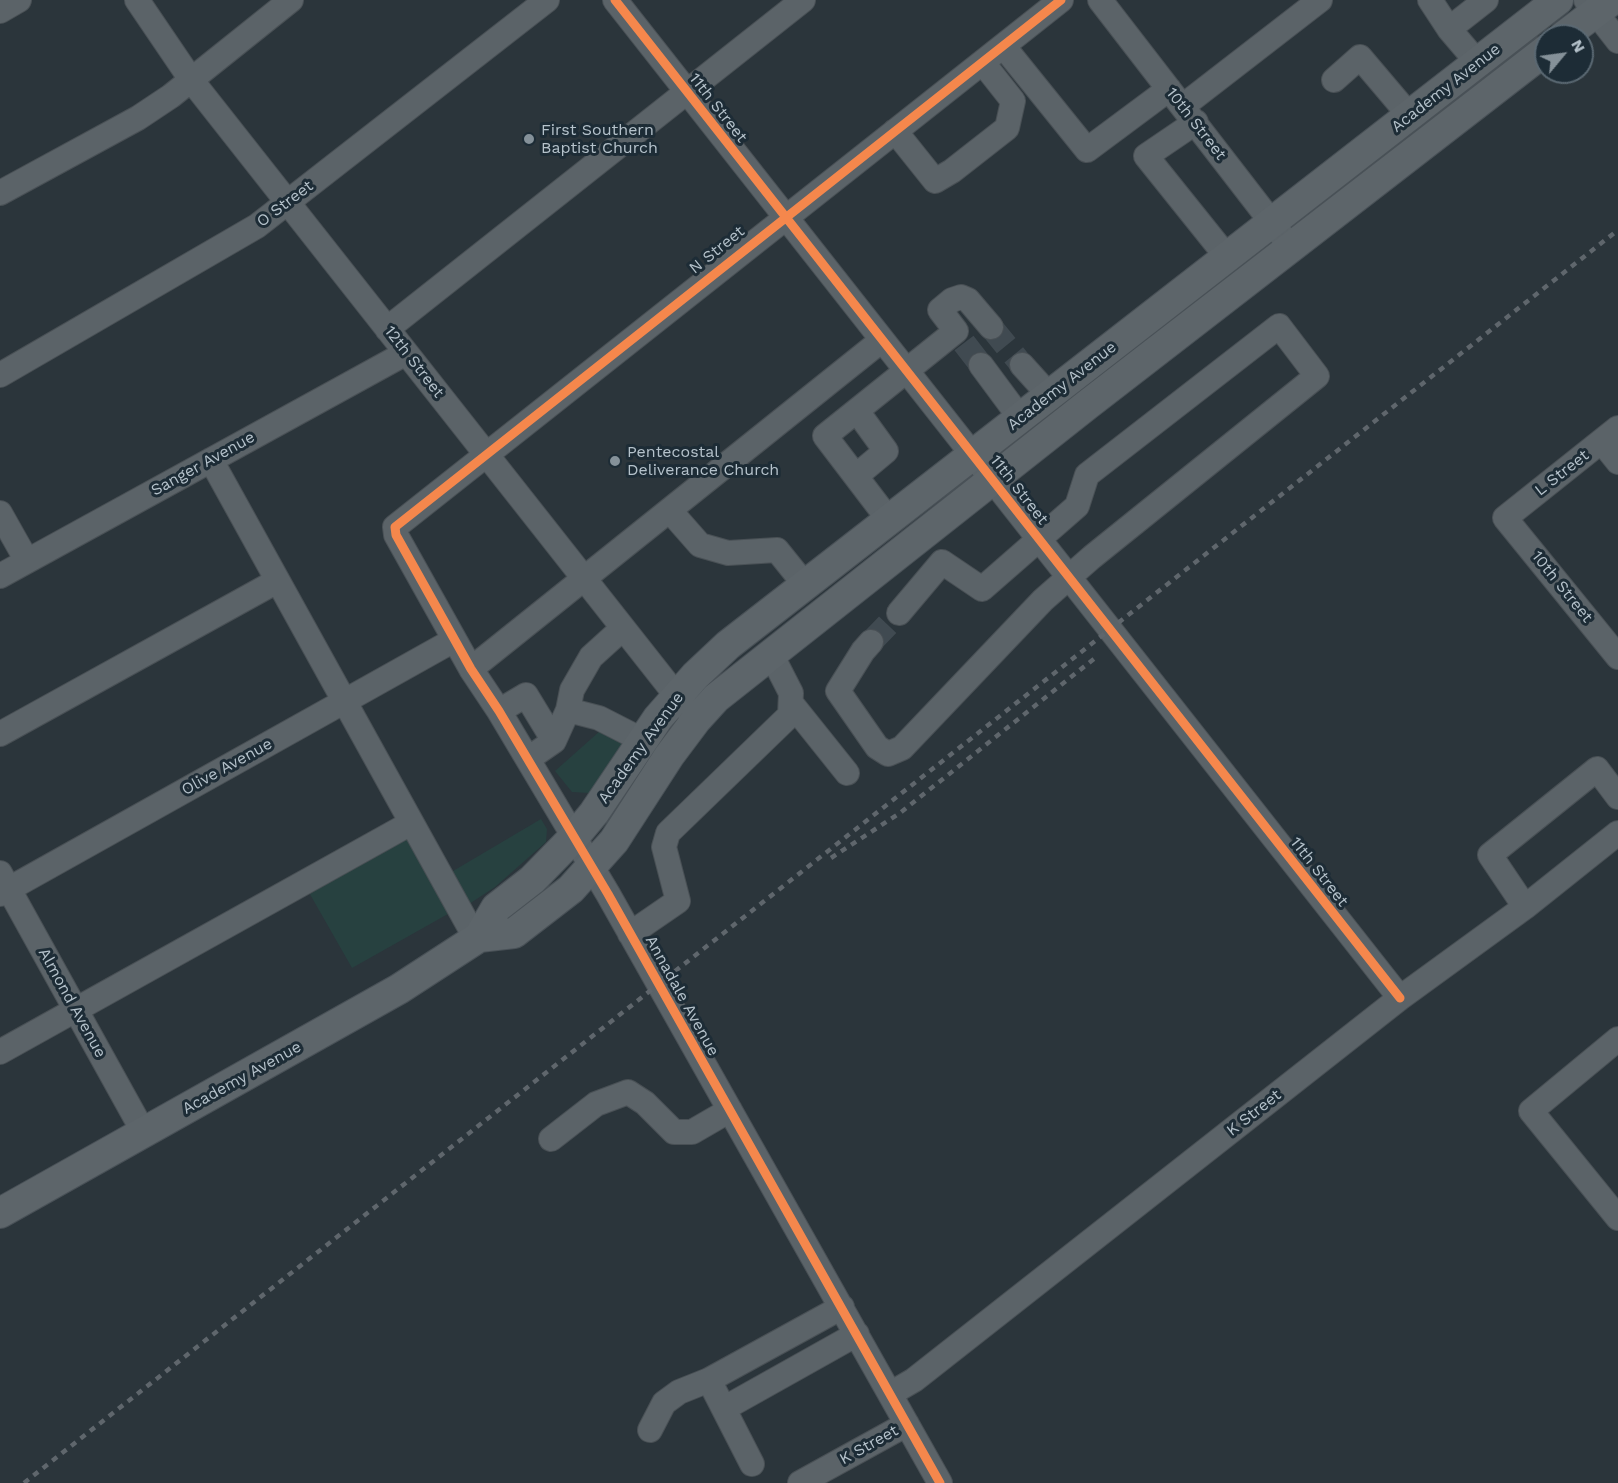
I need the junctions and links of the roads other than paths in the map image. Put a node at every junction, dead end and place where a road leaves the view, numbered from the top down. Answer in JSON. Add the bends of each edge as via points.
{"nodes":[{"id":1,"x":19,"y":0,"type":"edge"},
{"id":2,"x":137,"y":0,"type":"edge"},
{"id":3,"x":291,"y":0,"type":"edge"},
{"id":4,"x":547,"y":0,"type":"edge"},
{"id":5,"x":615,"y":0,"type":"edge"},
{"id":6,"x":803,"y":0,"type":"edge"},
{"id":7,"x":1061,"y":0,"type":"edge"},
{"id":8,"x":1100,"y":0,"type":"edge"},
{"id":9,"x":1320,"y":0,"type":"edge"},
{"id":10,"x":1430,"y":0,"type":"edge"},
{"id":11,"x":1485,"y":0,"type":"edge"},
{"id":12,"x":1558,"y":0,"type":"edge"},
{"id":13,"x":1598,"y":4,"type":"edge"},
{"id":14,"x":0,"y":10,"type":"edge"},
{"id":15,"x":1577,"y":24,"type":"edge"},
{"id":16,"x":1449,"y":29,"type":"junction"},
{"id":17,"x":1618,"y":41,"type":"edge"},
{"id":18,"x":1004,"y":47,"type":"junction"},
{"id":19,"x":1534,"y":59,"type":"edge"},
{"id":20,"x":983,"y":63,"type":"junction"},
{"id":21,"x":1478,"y":63,"type":"junction"},
{"id":22,"x":1334,"y":80,"type":"dead end"},
{"id":23,"x":192,"y":81,"type":"junction"},
{"id":24,"x":687,"y":92,"type":"junction"},
{"id":25,"x":1183,"y":106,"type":"junction"},
{"id":26,"x":1410,"y":116,"type":"junction"},
{"id":27,"x":895,"y":131,"type":"junction"},
{"id":28,"x":0,"y":193,"type":"edge"},
{"id":29,"x":289,"y":202,"type":"junction"},
{"id":30,"x":784,"y":216,"type":"junction"},
{"id":31,"x":1272,"y":222,"type":"junction"},
{"id":32,"x":1292,"y":248,"type":"junction"},
{"id":33,"x":1227,"y":257,"type":"junction"},
{"id":34,"x":991,"y":327,"type":"tunnel mouth"},
{"id":35,"x":387,"y":329,"type":"junction"},
{"id":36,"x":882,"y":340,"type":"junction"},
{"id":37,"x":406,"y":353,"type":"junction"},
{"id":38,"x":981,"y":365,"type":"tunnel mouth"},
{"id":39,"x":1022,"y":365,"type":"tunnel mouth"},
{"id":40,"x":906,"y":372,"type":"junction"},
{"id":41,"x":0,"y":375,"type":"edge"},
{"id":42,"x":1050,"y":396,"type":"junction"},
{"id":43,"x":857,"y":411,"type":"junction"},
{"id":44,"x":1021,"y":419,"type":"junction"},
{"id":45,"x":1610,"y":435,"type":"edge"},
{"id":46,"x":487,"y":453,"type":"junction"},
{"id":47,"x":973,"y":455,"type":"junction"},
{"id":48,"x":211,"y":460,"type":"junction"},
{"id":49,"x":1618,"y":462,"type":"edge"},
{"id":50,"x":856,"y":476,"type":"junction"},
{"id":51,"x":992,"y":480,"type":"junction"},
{"id":52,"x":671,"y":512,"type":"junction"},
{"id":53,"x":0,"y":513,"type":"edge"},
{"id":54,"x":1505,"y":518,"type":"joint"},
{"id":55,"x":889,"y":519,"type":"junction"},
{"id":56,"x":395,"y":527,"type":"joint"},
{"id":57,"x":1038,"y":538,"type":"junction"},
{"id":58,"x":838,"y":560,"type":"junction"},
{"id":59,"x":27,"y":561,"type":"junction"},
{"id":60,"x":0,"y":576,"type":"edge"},
{"id":61,"x":1069,"y":577,"type":"junction"},
{"id":62,"x":583,"y":578,"type":"junction"},
{"id":63,"x":277,"y":581,"type":"junction"},
{"id":64,"x":806,"y":586,"type":"junction"},
{"id":65,"x":899,"y":613,"type":"tunnel mouth"},
{"id":66,"x":623,"y":628,"type":"junction"},
{"id":67,"x":1610,"y":630,"type":"edge"},
{"id":68,"x":454,"y":640,"type":"junction"},
{"id":69,"x":871,"y":642,"type":"tunnel mouth"},
{"id":70,"x":771,"y":654,"type":"junction"},
{"id":71,"x":1618,"y":657,"type":"edge"},
{"id":72,"x":471,"y":669,"type":"junction"},
{"id":73,"x":676,"y":696,"type":"junction"},
{"id":74,"x":344,"y":701,"type":"junction"},
{"id":75,"x":791,"y":703,"type":"junction"},
{"id":76,"x":568,"y":710,"type":"junction"},
{"id":77,"x":500,"y":711,"type":"junction"},
{"id":78,"x":696,"y":720,"type":"junction"},
{"id":79,"x":0,"y":734,"type":"edge"},
{"id":80,"x":642,"y":740,"type":"junction"},
{"id":81,"x":554,"y":741,"type":"junction"},
{"id":82,"x":528,"y":759,"type":"junction"},
{"id":83,"x":847,"y":773,"type":"dead end"},
{"id":84,"x":1618,"y":797,"type":"edge"},
{"id":85,"x":411,"y":823,"type":"junction"},
{"id":86,"x":1618,"y":833,"type":"edge"},
{"id":87,"x":574,"y":837,"type":"junction"},
{"id":88,"x":592,"y":867,"type":"junction"},
{"id":89,"x":3,"y":885,"type":"edge"},
{"id":90,"x":1525,"y":907,"type":"junction"},
{"id":91,"x":630,"y":934,"type":"junction"},
{"id":92,"x":478,"y":938,"type":"junction"},
{"id":93,"x":1400,"y":998,"type":"junction"},
{"id":94,"x":77,"y":1011,"type":"junction"},
{"id":95,"x":1618,"y":1039,"type":"edge"},
{"id":96,"x":0,"y":1052,"type":"edge"},
{"id":97,"x":730,"y":1110,"type":"junction"},
{"id":98,"x":144,"y":1133,"type":"junction"},
{"id":99,"x":551,"y":1139,"type":"dead end"},
{"id":100,"x":0,"y":1213,"type":"edge"},
{"id":101,"x":1618,"y":1218,"type":"edge"},
{"id":102,"x":842,"y":1307,"type":"junction"},
{"id":103,"x":857,"y":1334,"type":"junction"},
{"id":104,"x":710,"y":1380,"type":"junction"},
{"id":105,"x":890,"y":1394,"type":"junction"},
{"id":106,"x":725,"y":1408,"type":"junction"},
{"id":107,"x":907,"y":1424,"type":"junction"},
{"id":108,"x":650,"y":1430,"type":"dead end"},
{"id":109,"x":752,"y":1464,"type":"dead end"},
{"id":110,"x":800,"y":1483,"type":"edge"},
{"id":111,"x":940,"y":1483,"type":"edge"}],
"edges":[{"from":1,"to":14,"type":"street"},
{"from":2,"to":23,"type":"street","name":"12th Street"},
{"from":3,"to":23,"type":"street"},
{"from":4,"to":29,"type":"street","name":"O Street"},
{"from":5,"to":24,"type":"street","name":"11th Street"},
{"from":6,"to":24,"type":"street"},
{"from":7,"to":18,"type":"street","name":"N Street"},
{"from":8,"to":25,"type":"street","name":"10th Street"},
{"from":9,"to":25,"type":"street"},
{"from":10,"to":16,"type":"street"},
{"from":11,"to":16,"type":"street"},
{"from":12,"to":21,"type":"main road","name":"Academy Avenue"},
{"from":13,"to":15,"type":"main road"},
{"from":13,"to":17,"type":"street"},
{"from":16,"to":21,"type":"street"},
{"from":18,"to":20,"type":"street","name":"N Street"},
{"from":18,"to":25,"type":"street","via":[[1087,150]]},
{"from":19,"to":32,"type":"main road","name":"Academy Avenue"},
{"from":20,"to":27,"type":"street","name":"N Street"},
{"from":20,"to":27,"type":"street","via":[[1013,101],[1008,128],[935,181]]},
{"from":21,"to":26,"type":"main road","name":"Academy Avenue"},
{"from":22,"to":26,"type":"street","via":[[1360,57]]},
{"from":23,"to":28,"type":"street","via":[[138,118]]},
{"from":23,"to":29,"type":"street","name":"12th Street"},
{"from":24,"to":30,"type":"street","name":"11th Street"},
{"from":24,"to":35,"type":"street"},
{"from":25,"to":31,"type":"street","name":"10th Street"},
{"from":25,"to":33,"type":"street","via":[[1146,156]]},
{"from":26,"to":31,"type":"main road","name":"Academy Avenue"},
{"from":27,"to":30,"type":"street","name":"N Street"},
{"from":29,"to":35,"type":"street","name":"12th Street"},
{"from":29,"to":41,"type":"street","name":"O Street","via":[[226,246]]},
{"from":30,"to":36,"type":"street","name":"11th Street"},
{"from":30,"to":46,"type":"street","name":"N Street"},
{"from":31,"to":32,"type":"street","name":"10th Street"},
{"from":31,"to":33,"type":"main road","name":"Academy Avenue"},
{"from":32,"to":51,"type":"main road","name":"Academy Avenue"},
{"from":33,"to":42,"type":"main road","name":"Academy Avenue"},
{"from":34,"to":40,"type":"street","via":[[961,297],[940,310],[960,337]]},
{"from":35,"to":37,"type":"street","name":"12th Street"},
{"from":36,"to":40,"type":"street","name":"11th Street"},
{"from":36,"to":52,"type":"street"},
{"from":37,"to":46,"type":"street","name":"12th Street"},
{"from":37,"to":48,"type":"street","name":"Sanger Avenue"},
{"from":38,"to":44,"type":"street"},
{"from":39,"to":42,"type":"street"},
{"from":40,"to":43,"type":"street"},
{"from":40,"to":47,"type":"street","name":"11th Street"},
{"from":42,"to":44,"type":"main road","name":"Academy Avenue"},
{"from":43,"to":50,"type":"street","via":[[886,451]]},
{"from":43,"to":50,"type":"street","via":[[825,436]]},
{"from":44,"to":47,"type":"main road","name":"Academy Avenue"},
{"from":45,"to":49,"type":"street"},
{"from":45,"to":54,"type":"street","name":"L Street"},
{"from":46,"to":56,"type":"street","name":"N Street"},
{"from":46,"to":62,"type":"street","name":"12th Street"},
{"from":47,"to":51,"type":"street","name":"11th Street"},
{"from":47,"to":55,"type":"main road","name":"Academy Avenue"},
{"from":48,"to":59,"type":"street","name":"Sanger Avenue"},
{"from":48,"to":63,"type":"street"},
{"from":50,"to":55,"type":"street"},
{"from":51,"to":57,"type":"street","name":"11th Street"},
{"from":51,"to":70,"type":"main road","name":"Academy Avenue"},
{"from":52,"to":62,"type":"street"},
{"from":52,"to":64,"type":"street","via":[[700,545],[728,553],[777,550]]},
{"from":53,"to":59,"type":"street"},
{"from":54,"to":67,"type":"street","name":"10th Street"},
{"from":55,"to":58,"type":"main road","name":"Academy Avenue"},
{"from":56,"to":68,"type":"street","name":"Annadale Avenue"},
{"from":57,"to":61,"type":"street","name":"11th Street"},
{"from":57,"to":61,"type":"street","via":[[1077,506],[1087,475],[1279,326],[1317,376]]},
{"from":57,"to":65,"type":"street","via":[[982,589],[942,562]]},
{"from":58,"to":64,"type":"main road","name":"Academy Avenue"},
{"from":58,"to":70,"type":"main road","via":[[820,591],[777,629],[770,645]]},
{"from":59,"to":60,"type":"street","name":"Sanger Avenue"},
{"from":61,"to":69,"type":"street","via":[[902,748],[888,754],[877,747],[838,691]]},
{"from":61,"to":93,"type":"street","name":"11th Street"},
{"from":62,"to":66,"type":"street","name":"12th Street"},
{"from":62,"to":72,"type":"street"},
{"from":63,"to":74,"type":"street"},
{"from":63,"to":79,"type":"street"},
{"from":64,"to":73,"type":"main road","name":"Academy Avenue","via":[[728,645]]},
{"from":66,"to":73,"type":"street","name":"12th Street"},
{"from":66,"to":76,"type":"street","via":[[591,657],[573,690]]},
{"from":67,"to":71,"type":"street","name":"10th Street"},
{"from":68,"to":72,"type":"street","name":"Annadale Avenue"},
{"from":68,"to":74,"type":"street","name":"Olive Avenue"},
{"from":70,"to":75,"type":"street","via":[[788,682]]},
{"from":70,"to":78,"type":"main road","name":"Academy Avenue","via":[[716,698]]},
{"from":72,"to":77,"type":"street","name":"Annadale Avenue"},
{"from":73,"to":78,"type":"street","name":"12th Street"},
{"from":73,"to":80,"type":"main road","name":"Academy Avenue"},
{"from":74,"to":85,"type":"street"},
{"from":74,"to":89,"type":"street","name":"Olive Avenue"},
{"from":75,"to":83,"type":"street"},
{"from":75,"to":91,"type":"street","via":[[790,716],[668,833],[664,846],[678,901]]},
{"from":76,"to":80,"type":"street","via":[[599,718]]},
{"from":76,"to":81,"type":"street"},
{"from":77,"to":81,"type":"street","via":[[526,695]]},
{"from":77,"to":82,"type":"street","name":"Annadale Avenue"},
{"from":78,"to":88,"type":"main road","name":"Academy Avenue"},
{"from":80,"to":87,"type":"main road","name":"Academy Avenue"},
{"from":81,"to":82,"type":"street"},
{"from":82,"to":87,"type":"street","name":"Annadale Avenue"},
{"from":84,"to":90,"type":"street","via":[[1597,769],[1490,855]]},
{"from":85,"to":92,"type":"street"},
{"from":85,"to":94,"type":"street"},
{"from":86,"to":90,"type":"street","name":"K Street"},
{"from":87,"to":88,"type":"street","name":"Annadale Avenue"},
{"from":87,"to":92,"type":"main road","name":"Academy Avenue","via":[[532,880],[496,908]]},
{"from":88,"to":91,"type":"street","name":"Annadale Avenue"},
{"from":88,"to":92,"type":"main road","name":"Academy Avenue","via":[[514,933]]},
{"from":89,"to":94,"type":"street","name":"Almond Avenue"},
{"from":90,"to":93,"type":"street","name":"K Street"},
{"from":91,"to":97,"type":"street","name":"Annadale Avenue"},
{"from":92,"to":98,"type":"main road","name":"Academy Avenue","via":[[399,989]]},
{"from":93,"to":105,"type":"street","name":"K Street","via":[[914,1380]]},
{"from":94,"to":96,"type":"street"},
{"from":94,"to":98,"type":"street","name":"Almond Avenue"},
{"from":95,"to":101,"type":"street","via":[[1531,1111]]},
{"from":97,"to":99,"type":"street","via":[[692,1132],[674,1132],[645,1102],[628,1092],[596,1104]]},
{"from":97,"to":102,"type":"street","name":"Annadale Avenue"},
{"from":98,"to":100,"type":"main road","name":"Academy Avenue"},
{"from":102,"to":103,"type":"street","name":"Annadale Avenue"},
{"from":102,"to":104,"type":"street"},
{"from":103,"to":105,"type":"street","name":"Annadale Avenue"},
{"from":103,"to":106,"type":"street"},
{"from":104,"to":106,"type":"street"},
{"from":104,"to":108,"type":"street","via":[[664,1403]]},
{"from":105,"to":107,"type":"street","name":"Annadale Avenue"},
{"from":106,"to":109,"type":"street"},
{"from":107,"to":110,"type":"street","name":"K Street"},
{"from":107,"to":111,"type":"street","name":"Annadale Avenue"}]}
